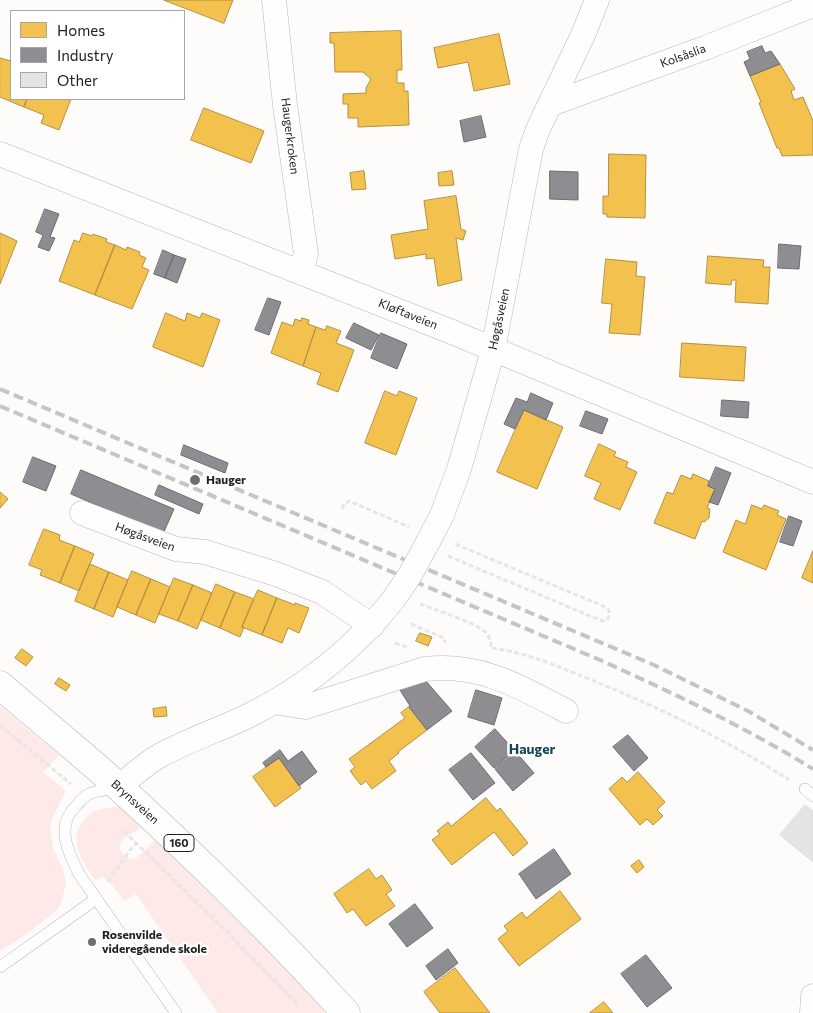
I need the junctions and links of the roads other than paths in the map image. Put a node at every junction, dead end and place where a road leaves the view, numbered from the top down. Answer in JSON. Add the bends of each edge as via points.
{"nodes":[{"id":1,"x":274,"y":0,"type":"edge"},
{"id":2,"x":597,"y":0,"type":"edge"},
{"id":3,"x":813,"y":5,"type":"edge"},
{"id":4,"x":551,"y":104,"type":"junction"},
{"id":5,"x":0,"y":154,"type":"edge"},
{"id":6,"x":301,"y":272,"type":"junction"},
{"id":7,"x":493,"y":350,"type":"junction"},
{"id":8,"x":813,"y":482,"type":"edge"},
{"id":9,"x":82,"y":513,"type":"dead end"},
{"id":10,"x":372,"y":626,"type":"junction"},
{"id":11,"x":0,"y":685,"type":"edge"},
{"id":12,"x":274,"y":702,"type":"junction"},
{"id":13,"x":566,"y":711,"type":"dead end"},
{"id":14,"x":119,"y":787,"type":"junction"},
{"id":15,"x":96,"y":899,"type":"junction"},
{"id":16,"x":0,"y":967,"type":"edge"},
{"id":17,"x":813,"y":996,"type":"edge"},
{"id":18,"x":176,"y":1013,"type":"edge"},
{"id":19,"x":346,"y":1013,"type":"edge"},
{"id":20,"x":812,"y":1013,"type":"edge"}],
"edges":[{"from":1,"to":6,"type":"street","name":"Haugerkroken","via":[[306,254]]},
{"from":2,"to":4,"type":"street","name":"Høgåsveien"},
{"from":3,"to":4,"type":"street","name":"Kolsåslia"},
{"from":4,"to":7,"type":"street","name":"Høgåsveien","via":[[538,129],[527,164]]},
{"from":5,"to":6,"type":"street","name":"Kløftaveien"},
{"from":6,"to":7,"type":"street","name":"Kløftaveien"},
{"from":7,"to":8,"type":"street","name":"Kløftaveien"},
{"from":7,"to":10,"type":"street","name":"Høgåsveien","bridge":true,"via":[[459,469],[442,515],[410,575],[402,600]]},
{"from":9,"to":10,"type":"street","name":"Høgåsveien","via":[[176,549],[205,552],[276,574],[322,592]]},
{"from":10,"to":12,"type":"street","name":"Høgåsveien","via":[[328,666]]},
{"from":11,"to":14,"type":"main road","name":"Brynsveien","number":"160"},
{"from":12,"to":13,"type":"street","via":[[305,707],[425,669],[444,667],[474,670],[508,682]]},
{"from":12,"to":14,"type":"street","name":"Høgåsveien","via":[[160,755]]},
{"from":14,"to":15,"type":"lane","via":[[86,795],[69,812],[65,821],[68,850]]},
{"from":14,"to":19,"type":"main road","name":"Brynsveien","number":"160","via":[[234,895]]},
{"from":15,"to":16,"type":"lane"},
{"from":15,"to":18,"type":"lane"},
{"from":17,"to":20,"type":"street"}]}
